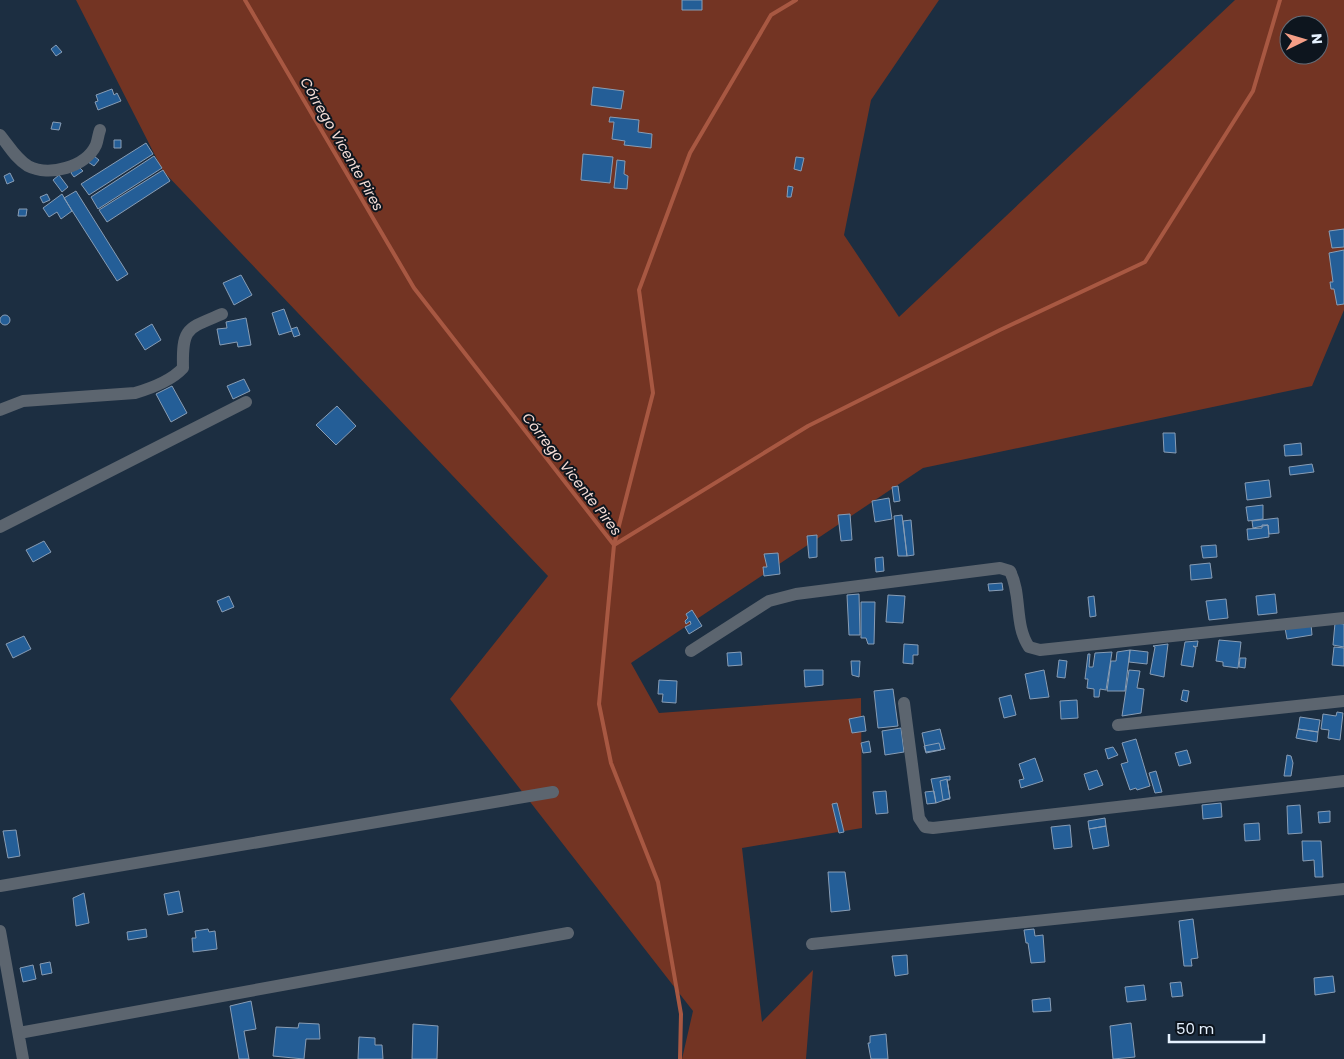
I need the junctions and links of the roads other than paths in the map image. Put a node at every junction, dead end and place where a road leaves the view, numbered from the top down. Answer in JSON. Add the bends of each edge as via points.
{"nodes":[{"id":1,"x":100,"y":130,"type":"dead end"},
{"id":2,"x":0,"y":135,"type":"edge"},
{"id":3,"x":222,"y":314,"type":"dead end"},
{"id":4,"x":246,"y":402,"type":"dead end"},
{"id":5,"x":0,"y":410,"type":"edge"},
{"id":6,"x":0,"y":527,"type":"edge"},
{"id":7,"x":1344,"y":618,"type":"edge"},
{"id":8,"x":691,"y":651,"type":"dead end"},
{"id":9,"x":1344,"y":701,"type":"edge"},
{"id":10,"x":904,"y":703,"type":"dead end"},
{"id":11,"x":1118,"y":725,"type":"dead end"},
{"id":12,"x":1344,"y":781,"type":"edge"},
{"id":13,"x":553,"y":792,"type":"dead end"},
{"id":14,"x":0,"y":886,"type":"edge"},
{"id":15,"x":1344,"y":889,"type":"edge"},
{"id":16,"x":0,"y":931,"type":"edge"},
{"id":17,"x":568,"y":933,"type":"dead end"},
{"id":18,"x":812,"y":944,"type":"dead end"},
{"id":19,"x":19,"y":1033,"type":"junction"},
{"id":20,"x":23,"y":1059,"type":"edge"}],
"edges":[{"from":1,"to":2,"type":"street","via":[[96,146],[84,158],[66,169],[49,170],[30,167],[19,159]]},
{"from":3,"to":5,"type":"street","via":[[186,333],[183,368],[152,388],[23,401]]},
{"from":4,"to":6,"type":"street"},
{"from":7,"to":8,"type":"street","via":[[1040,650],[1029,647],[1022,637],[1015,580],[1010,571],[1000,568],[796,594],[769,601]]},
{"from":9,"to":11,"type":"street"},
{"from":10,"to":12,"type":"street","via":[[919,818],[925,827]]},
{"from":13,"to":14,"type":"street"},
{"from":15,"to":18,"type":"street"},
{"from":16,"to":19,"type":"street"},
{"from":17,"to":19,"type":"street"},
{"from":19,"to":20,"type":"street"}]}
